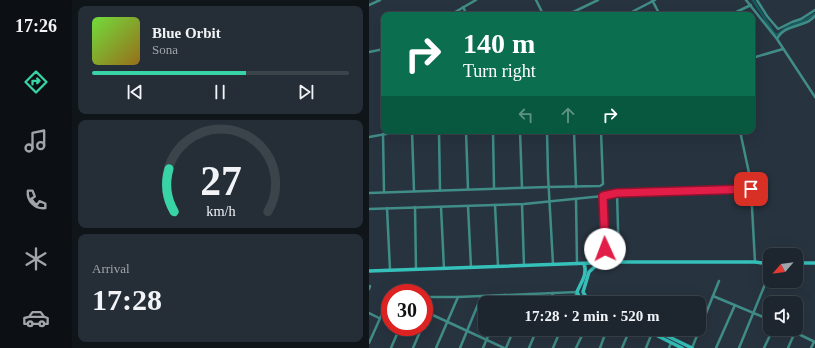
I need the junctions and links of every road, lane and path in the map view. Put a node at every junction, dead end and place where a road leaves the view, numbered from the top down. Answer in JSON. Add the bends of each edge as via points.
{"nodes":[{"id":1,"x":380,"y":0,"type":"edge"},
{"id":2,"x":475,"y":0,"type":"edge"},
{"id":3,"x":536,"y":0,"type":"edge"},
{"id":4,"x":598,"y":0,"type":"edge"},
{"id":5,"x":653,"y":0,"type":"edge"},
{"id":6,"x":746,"y":0,"type":"edge"},
{"id":7,"x":757,"y":0,"type":"edge"},
{"id":8,"x":369,"y":5,"type":"edge"},
{"id":9,"x":751,"y":5,"type":"junction"},
{"id":10,"x":463,"y":7,"type":"junction"},
{"id":11,"x":815,"y":10,"type":"edge"},
{"id":12,"x":455,"y":12,"type":"edge"},
{"id":13,"x":466,"y":12,"type":"edge"},
{"id":14,"x":542,"y":12,"type":"edge"},
{"id":15,"x":573,"y":12,"type":"edge"},
{"id":16,"x":631,"y":12,"type":"edge"},
{"id":17,"x":659,"y":12,"type":"edge"},
{"id":18,"x":736,"y":12,"type":"edge"},
{"id":19,"x":815,"y":16,"type":"edge"},
{"id":20,"x":777,"y":39,"type":"junction"},
{"id":21,"x":783,"y":49,"type":"junction"},
{"id":22,"x":381,"y":50,"type":"edge"},
{"id":23,"x":369,"y":52,"type":"edge"},
{"id":24,"x":755,"y":57,"type":"edge"},
{"id":25,"x":815,"y":97,"type":"edge"},
{"id":26,"x":383,"y":134,"type":"joint"},
{"id":27,"x":412,"y":134,"type":"edge"},
{"id":28,"x":439,"y":134,"type":"edge"},
{"id":29,"x":466,"y":134,"type":"edge"},
{"id":30,"x":493,"y":134,"type":"edge"},
{"id":31,"x":520,"y":134,"type":"edge"},
{"id":32,"x":547,"y":134,"type":"edge"},
{"id":33,"x":574,"y":134,"type":"edge"},
{"id":34,"x":601,"y":134,"type":"edge"},
{"id":35,"x":741,"y":134,"type":"edge"},
{"id":36,"x":369,"y":137,"type":"edge"},
{"id":37,"x":548,"y":187,"type":"junction"},
{"id":38,"x":576,"y":187,"type":"junction"},
{"id":39,"x":495,"y":188,"type":"junction"},
{"id":40,"x":521,"y":188,"type":"junction"},
{"id":41,"x":468,"y":189,"type":"junction"},
{"id":42,"x":751,"y":189,"type":"junction"},
{"id":43,"x":440,"y":190,"type":"junction"},
{"id":44,"x":414,"y":191,"type":"junction"},
{"id":45,"x":384,"y":192,"type":"junction"},
{"id":46,"x":369,"y":193,"type":"edge"},
{"id":47,"x":617,"y":193,"type":"junction"},
{"id":48,"x":603,"y":196,"type":"junction"},
{"id":49,"x":576,"y":198,"type":"junction"},
{"id":50,"x":549,"y":201,"type":"junction"},
{"id":51,"x":522,"y":204,"type":"junction"},
{"id":52,"x":495,"y":205,"type":"junction"},
{"id":53,"x":468,"y":206,"type":"junction"},
{"id":54,"x":415,"y":207,"type":"junction"},
{"id":55,"x":441,"y":207,"type":"junction"},
{"id":56,"x":387,"y":208,"type":"junction"},
{"id":57,"x":369,"y":209,"type":"edge"},
{"id":58,"x":605,"y":262,"type":"junction"},
{"id":59,"x":619,"y":262,"type":"junction"},
{"id":60,"x":755,"y":262,"type":"junction"},
{"id":61,"x":599,"y":263,"type":"junction"},
{"id":62,"x":763,"y":263,"type":"edge"},
{"id":63,"x":815,"y":263,"type":"edge"},
{"id":64,"x":577,"y":264,"type":"junction"},
{"id":65,"x":584,"y":264,"type":"junction"},
{"id":66,"x":803,"y":264,"type":"edge"},
{"id":67,"x":553,"y":265,"type":"junction"},
{"id":68,"x":525,"y":266,"type":"junction"},
{"id":69,"x":498,"y":267,"type":"junction"},
{"id":70,"x":444,"y":268,"type":"junction"},
{"id":71,"x":471,"y":268,"type":"junction"},
{"id":72,"x":415,"y":269,"type":"junction"},
{"id":73,"x":390,"y":270,"type":"junction"},
{"id":74,"x":369,"y":271,"type":"edge"},
{"id":75,"x":719,"y":281,"type":"dead end"},
{"id":76,"x":764,"y":288,"type":"edge"},
{"id":77,"x":577,"y":292,"type":"junction"},
{"id":78,"x":553,"y":293,"type":"junction"},
{"id":79,"x":529,"y":294,"type":"joint"},
{"id":80,"x":505,"y":295,"type":"joint"},
{"id":81,"x":478,"y":296,"type":"edge"},
{"id":82,"x":481,"y":296,"type":"edge"},
{"id":83,"x":552,"y":296,"type":"edge"},
{"id":84,"x":575,"y":296,"type":"edge"},
{"id":85,"x":579,"y":296,"type":"edge"},
{"id":86,"x":585,"y":296,"type":"edge"},
{"id":87,"x":713,"y":296,"type":"junction"},
{"id":88,"x":433,"y":297,"type":"edge"},
{"id":89,"x":457,"y":298,"type":"junction"},
{"id":90,"x":478,"y":304,"type":"edge"},
{"id":91,"x":735,"y":305,"type":"junction"},
{"id":92,"x":369,"y":313,"type":"edge"},
{"id":93,"x":754,"y":313,"type":"junction"},
{"id":94,"x":381,"y":314,"type":"edge"},
{"id":95,"x":433,"y":315,"type":"edge"},
{"id":96,"x":763,"y":317,"type":"edge"},
{"id":97,"x":379,"y":318,"type":"junction"},
{"id":98,"x":447,"y":322,"type":"junction"},
{"id":99,"x":467,"y":331,"type":"junction"},
{"id":100,"x":396,"y":336,"type":"edge"},
{"id":101,"x":418,"y":336,"type":"edge"},
{"id":102,"x":488,"y":336,"type":"edge"},
{"id":103,"x":511,"y":336,"type":"edge"},
{"id":104,"x":534,"y":336,"type":"edge"},
{"id":105,"x":558,"y":336,"type":"edge"},
{"id":106,"x":582,"y":336,"type":"edge"},
{"id":107,"x":604,"y":336,"type":"edge"},
{"id":108,"x":627,"y":336,"type":"edge"},
{"id":109,"x":650,"y":336,"type":"edge"},
{"id":110,"x":660,"y":336,"type":"edge"},
{"id":111,"x":664,"y":336,"type":"edge"},
{"id":112,"x":770,"y":336,"type":"edge"},
{"id":113,"x":793,"y":336,"type":"edge"},
{"id":114,"x":803,"y":336,"type":"edge"},
{"id":115,"x":487,"y":340,"type":"junction"},
{"id":116,"x":815,"y":342,"type":"edge"},
{"id":117,"x":369,"y":343,"type":"edge"},
{"id":118,"x":671,"y":343,"type":"junction"},
{"id":119,"x":391,"y":348,"type":"edge"},
{"id":120,"x":413,"y":348,"type":"edge"},
{"id":121,"x":436,"y":348,"type":"edge"},
{"id":122,"x":460,"y":348,"type":"edge"},
{"id":123,"x":483,"y":348,"type":"edge"},
{"id":124,"x":505,"y":348,"type":"edge"},
{"id":125,"x":529,"y":348,"type":"edge"},
{"id":126,"x":553,"y":348,"type":"edge"},
{"id":127,"x":576,"y":348,"type":"edge"},
{"id":128,"x":600,"y":348,"type":"edge"},
{"id":129,"x":622,"y":348,"type":"edge"},
{"id":130,"x":645,"y":348,"type":"edge"},
{"id":131,"x":669,"y":348,"type":"edge"},
{"id":132,"x":682,"y":348,"type":"edge"},
{"id":133,"x":692,"y":348,"type":"edge"},
{"id":134,"x":716,"y":348,"type":"edge"},
{"id":135,"x":739,"y":348,"type":"edge"},
{"id":136,"x":764,"y":348,"type":"edge"},
{"id":137,"x":788,"y":348,"type":"edge"},
{"id":138,"x":811,"y":348,"type":"edge"}],
"edges":[{"from":1,"to":8,"type":"street"},
{"from":2,"to":10,"type":"street"},
{"from":3,"to":14,"type":"street"},
{"from":4,"to":15,"type":"street"},
{"from":5,"to":16,"type":"street"},
{"from":5,"to":17,"type":"street"},
{"from":6,"to":9,"type":"street"},
{"from":7,"to":11,"type":"street","via":[[778,29]]},
{"from":9,"to":18,"type":"street"},
{"from":9,"to":20,"type":"street"},
{"from":10,"to":12,"type":"street"},
{"from":10,"to":13,"type":"street"},
{"from":19,"to":20,"type":"street","via":[[808,22],[789,28]]},
{"from":20,"to":21,"type":"street"},
{"from":21,"to":24,"type":"street"},
{"from":21,"to":25,"type":"street"},
{"from":22,"to":23,"type":"street"},
{"from":26,"to":36,"type":"street"},
{"from":26,"to":45,"type":"street"},
{"from":27,"to":44,"type":"street"},
{"from":28,"to":43,"type":"street"},
{"from":29,"to":41,"type":"street"},
{"from":30,"to":39,"type":"street"},
{"from":31,"to":40,"type":"street"},
{"from":32,"to":37,"type":"street"},
{"from":33,"to":38,"type":"street"},
{"from":34,"to":38,"type":"street","via":[[603,184]]},
{"from":35,"to":42,"type":"street"},
{"from":37,"to":38,"type":"street"},
{"from":37,"to":40,"type":"street"},
{"from":37,"to":50,"type":"street"},
{"from":39,"to":40,"type":"street"},
{"from":39,"to":41,"type":"street"},
{"from":41,"to":43,"type":"street"},
{"from":42,"to":47,"type":"street"},
{"from":42,"to":60,"type":"street"},
{"from":43,"to":44,"type":"street"},
{"from":44,"to":45,"type":"street"},
{"from":45,"to":46,"type":"street"},
{"from":47,"to":48,"type":"street"},
{"from":47,"to":59,"type":"street"},
{"from":48,"to":49,"type":"street"},
{"from":48,"to":58,"type":"street"},
{"from":49,"to":50,"type":"street"},
{"from":49,"to":64,"type":"street"},
{"from":50,"to":51,"type":"street"},
{"from":50,"to":67,"type":"street"},
{"from":51,"to":52,"type":"street"},
{"from":51,"to":68,"type":"street"},
{"from":52,"to":53,"type":"street"},
{"from":52,"to":69,"type":"street"},
{"from":53,"to":55,"type":"street"},
{"from":53,"to":71,"type":"street"},
{"from":54,"to":55,"type":"street"},
{"from":54,"to":56,"type":"street"},
{"from":54,"to":72,"type":"street"},
{"from":55,"to":70,"type":"street"},
{"from":56,"to":57,"type":"street"},
{"from":56,"to":73,"type":"street"},
{"from":58,"to":59,"type":"street"},
{"from":58,"to":61,"type":"street"},
{"from":59,"to":60,"type":"street"},
{"from":60,"to":62,"type":"street"},
{"from":61,"to":65,"type":"street"},
{"from":61,"to":86,"type":"street","via":[[589,272],[583,290]]},
{"from":63,"to":66,"type":"street"},
{"from":64,"to":65,"type":"street"},
{"from":64,"to":67,"type":"street"},
{"from":65,"to":77,"type":"street","via":[[586,274]]},
{"from":67,"to":68,"type":"street"},
{"from":68,"to":69,"type":"street"},
{"from":69,"to":71,"type":"street"},
{"from":70,"to":71,"type":"street"},
{"from":70,"to":72,"type":"street"},
{"from":72,"to":73,"type":"street"},
{"from":73,"to":74,"type":"street"},
{"from":75,"to":87,"type":"street"},
{"from":76,"to":93,"type":"street"},
{"from":77,"to":78,"type":"street"},
{"from":77,"to":84,"type":"street"},
{"from":77,"to":85,"type":"street"},
{"from":78,"to":79,"type":"street"},
{"from":78,"to":83,"type":"street"},
{"from":79,"to":80,"type":"street"},
{"from":80,"to":82,"type":"street"},
{"from":81,"to":89,"type":"street"},
{"from":87,"to":91,"type":"street"},
{"from":87,"to":133,"type":"street"},
{"from":88,"to":89,"type":"street"},
{"from":89,"to":98,"type":"street"},
{"from":90,"to":99,"type":"street"},
{"from":91,"to":93,"type":"street"},
{"from":91,"to":134,"type":"street"},
{"from":92,"to":97,"type":"street"},
{"from":93,"to":96,"type":"street"},
{"from":93,"to":135,"type":"street"},
{"from":94,"to":97,"type":"street"},
{"from":95,"to":98,"type":"street"},
{"from":97,"to":117,"type":"street"},
{"from":98,"to":99,"type":"street"},
{"from":98,"to":121,"type":"street"},
{"from":99,"to":115,"type":"street"},
{"from":99,"to":122,"type":"street"},
{"from":100,"to":119,"type":"street"},
{"from":101,"to":120,"type":"street"},
{"from":102,"to":115,"type":"street"},
{"from":103,"to":124,"type":"street"},
{"from":104,"to":125,"type":"street"},
{"from":105,"to":126,"type":"street"},
{"from":106,"to":127,"type":"street"},
{"from":107,"to":128,"type":"street"},
{"from":108,"to":129,"type":"street"},
{"from":109,"to":130,"type":"street"},
{"from":110,"to":118,"type":"street"},
{"from":111,"to":133,"type":"street"},
{"from":112,"to":136,"type":"street"},
{"from":113,"to":137,"type":"street"},
{"from":114,"to":116,"type":"street"},
{"from":115,"to":123,"type":"street"},
{"from":115,"to":124,"type":"street"},
{"from":116,"to":138,"type":"street"},
{"from":118,"to":131,"type":"street"},
{"from":118,"to":132,"type":"street"}]}
